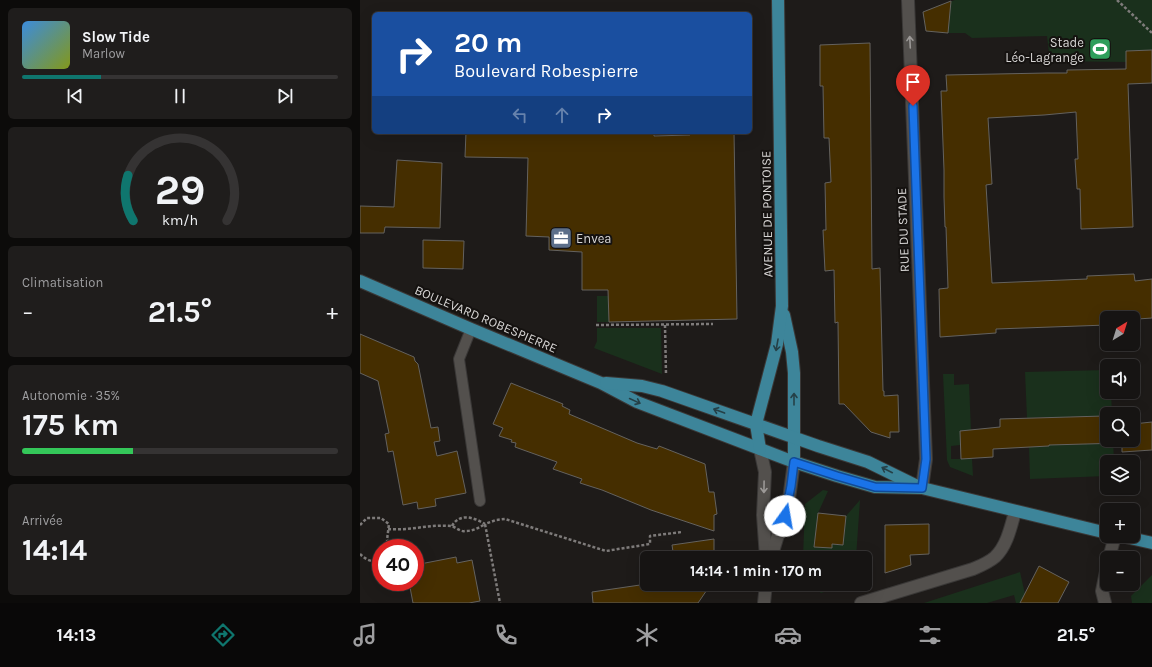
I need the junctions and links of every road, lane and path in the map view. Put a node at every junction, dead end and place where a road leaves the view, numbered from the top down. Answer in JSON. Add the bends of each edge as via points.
{"nodes":[{"id":1,"x":778,"y":0,"type":"edge"},
{"id":2,"x":908,"y":0,"type":"edge"},
{"id":3,"x":1117,"y":0,"type":"edge"},
{"id":4,"x":1152,"y":33,"type":"edge"},
{"id":5,"x":360,"y":281,"type":"edge"},
{"id":6,"x":782,"y":306,"type":"junction"},
{"id":7,"x":713,"y":324,"type":"dead end"},
{"id":8,"x":596,"y":325,"type":"dead end"},
{"id":9,"x":665,"y":325,"type":"junction"},
{"id":10,"x":471,"y":329,"type":"junction"},
{"id":11,"x":666,"y":375,"type":"dead end"},
{"id":12,"x":601,"y":383,"type":"junction"},
{"id":13,"x":756,"y":424,"type":"junction"},
{"id":14,"x":794,"y":438,"type":"junction"},
{"id":15,"x":760,"y":449,"type":"junction"},
{"id":16,"x":794,"y":462,"type":"junction"},
{"id":17,"x":922,"y":488,"type":"junction"},
{"id":18,"x":480,"y":500,"type":"dead end"},
{"id":19,"x":1015,"y":512,"type":"junction"},
{"id":20,"x":485,"y":524,"type":"junction"},
{"id":21,"x":360,"y":525,"type":"edge"},
{"id":22,"x":452,"y":526,"type":"junction"},
{"id":23,"x":388,"y":529,"type":"junction"},
{"id":24,"x":1100,"y":531,"type":"edge"},
{"id":25,"x":682,"y":532,"type":"dead end"},
{"id":26,"x":387,"y":539,"type":"edge"},
{"id":27,"x":1140,"y":541,"type":"edge"},
{"id":28,"x":1152,"y":544,"type":"edge"},
{"id":29,"x":766,"y":551,"type":"edge"},
{"id":30,"x":773,"y":551,"type":"edge"},
{"id":31,"x":360,"y":554,"type":"edge"},
{"id":32,"x":372,"y":561,"type":"edge"},
{"id":33,"x":765,"y":591,"type":"edge"},
{"id":34,"x":1102,"y":591,"type":"edge"},
{"id":35,"x":500,"y":603,"type":"edge"},
{"id":36,"x":764,"y":603,"type":"edge"},
{"id":37,"x":861,"y":603,"type":"edge"},
{"id":38,"x":1105,"y":603,"type":"edge"}],
"edges":[{"from":1,"to":6,"type":"main road","name":"AVENUE DE PONTOISE"},
{"from":17,"to":2,"type":"street","name":"RUE DU STADE","one_way":true,"via":[[926,459]]},
{"from":3,"to":4,"type":"path"},
{"from":5,"to":10,"type":"main road","name":"BOULEVARD ROBESPIERRE"},
{"from":6,"to":13,"type":"main road","name":"AVENUE DE PONTOISE","one_way":true,"via":[[776,350]]},
{"from":14,"to":6,"type":"main road","one_way":true,"via":[[794,372]]},
{"from":7,"to":9,"type":"path"},
{"from":8,"to":9,"type":"path"},
{"from":9,"to":11,"type":"path"},
{"from":10,"to":12,"type":"main road","name":"BOULEVARD ROBESPIERRE"},
{"from":10,"to":18,"type":"lane","via":[[459,359]]},
{"from":13,"to":12,"type":"main road","name":"BOULEVARD ROBESPIERRE","one_way":true,"via":[[662,391],[642,386]]},
{"from":12,"to":15,"type":"main road","name":"BOULEVARD ROBESPIERRE","one_way":true,"via":[[637,402]]},
{"from":13,"to":14,"type":"main road","name":"BOULEVARD ROBESPIERRE"},
{"from":13,"to":15,"type":"main road"},
{"from":14,"to":16,"type":"main road"},
{"from":17,"to":14,"type":"main road","name":"BOULEVARD ROBESPIERRE","one_way":true,"via":[[868,462]]},
{"from":15,"to":16,"type":"main road","name":"BOULEVARD ROBESPIERRE"},
{"from":15,"to":29,"type":"street","one_way":true,"via":[[765,472],[763,515]]},
{"from":16,"to":17,"type":"main road","name":"BOULEVARD ROBESPIERRE","via":[[875,487]]},
{"from":16,"to":30,"type":"street","via":[[785,516]]},
{"from":17,"to":19,"type":"main road","name":"BOULEVARD ROBESPIERRE"},
{"from":19,"to":24,"type":"main road","name":"BOULEVARD ROBESPIERRE"},
{"from":19,"to":37,"type":"street","via":[[1003,545],[996,556],[986,563]]},
{"from":20,"to":22,"type":"path","via":[[478,529],[463,532]]},
{"from":20,"to":22,"type":"path","via":[[474,518],[464,518]]},
{"from":20,"to":25,"type":"path","via":[[505,519],[606,551],[650,544],[650,536]]},
{"from":20,"to":35,"type":"path"},
{"from":21,"to":23,"type":"path","via":[[367,518],[381,518],[389,524]]},
{"from":22,"to":23,"type":"path"},
{"from":23,"to":26,"type":"path"},
{"from":27,"to":28,"type":"main road"},
{"from":31,"to":32,"type":"path","via":[[366,560]]},
{"from":33,"to":36,"type":"street"},
{"from":34,"to":38,"type":"street"}]}
